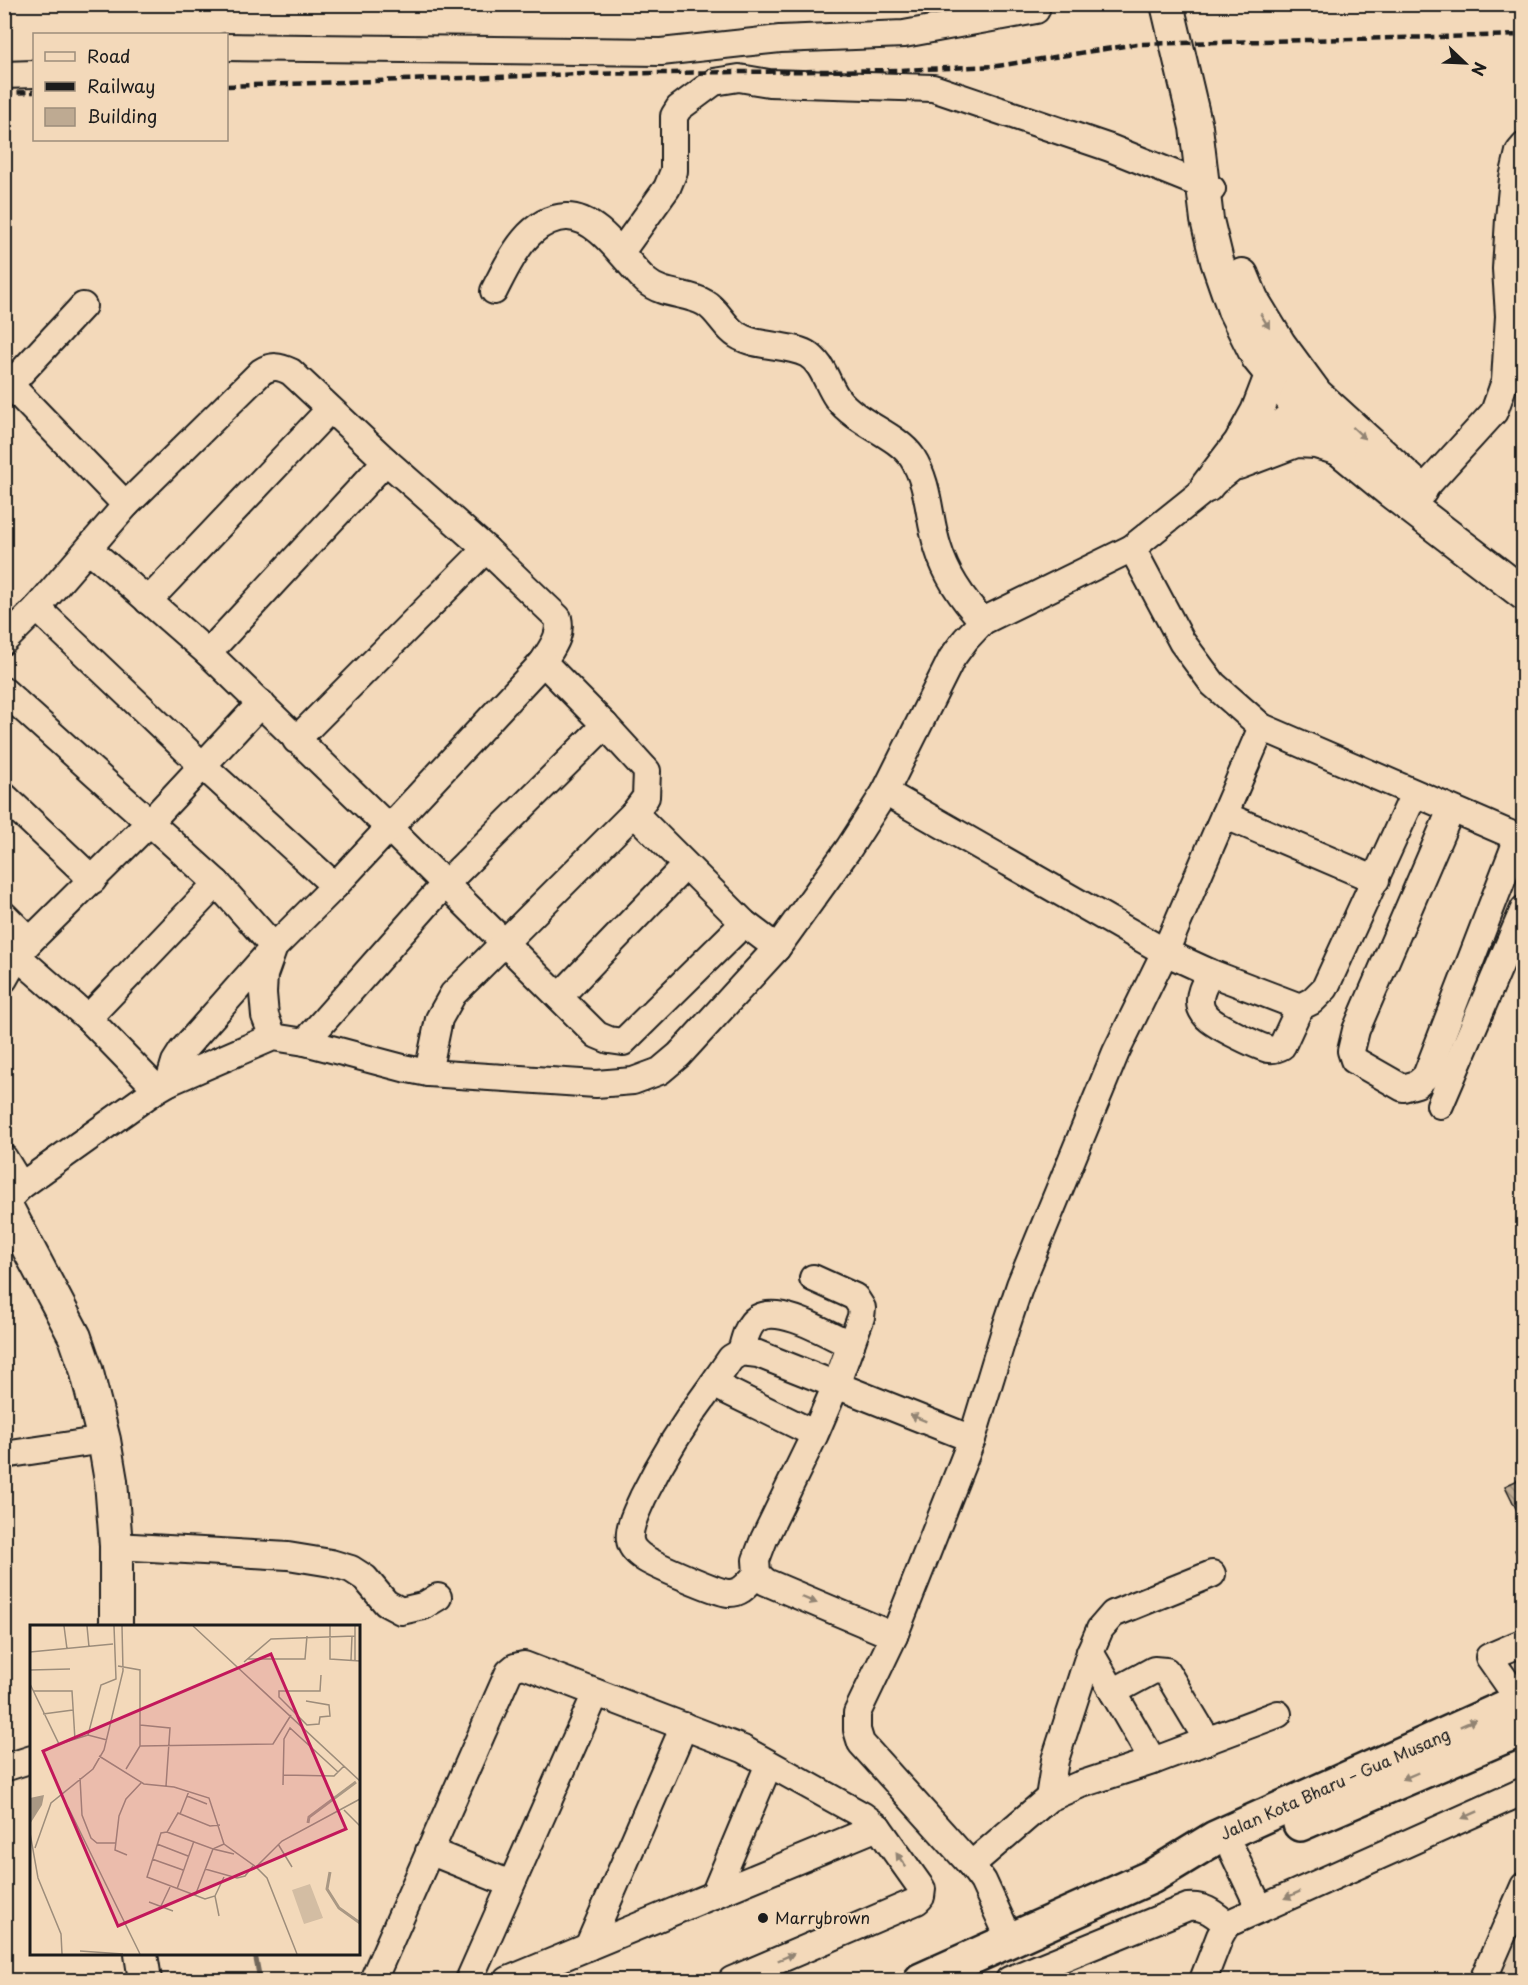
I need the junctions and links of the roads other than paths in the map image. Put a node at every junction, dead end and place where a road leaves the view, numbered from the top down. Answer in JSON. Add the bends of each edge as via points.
{"nodes":[{"id":1,"x":1167,"y":4,"type":"edge"},
{"id":2,"x":1036,"y":10,"type":"dead end"},
{"id":3,"x":228,"y":47,"type":"edge"},
{"id":4,"x":33,"y":74,"type":"edge"},
{"id":5,"x":4,"y":75,"type":"edge"},
{"id":6,"x":1524,"y":146,"type":"edge"},
{"id":7,"x":1207,"y":187,"type":"junction"},
{"id":8,"x":621,"y":252,"type":"junction"},
{"id":9,"x":1515,"y":272,"type":"edge"},
{"id":10,"x":494,"y":291,"type":"dead end"},
{"id":11,"x":83,"y":306,"type":"dead end"},
{"id":12,"x":1272,"y":373,"type":"junction"},
{"id":13,"x":8,"y":388,"type":"edge"},
{"id":14,"x":1514,"y":388,"type":"edge"},
{"id":15,"x":1307,"y":400,"type":"junction"},
{"id":16,"x":330,"y":409,"type":"junction"},
{"id":17,"x":1340,"y":449,"type":"junction"},
{"id":18,"x":386,"y":461,"type":"junction"},
{"id":19,"x":1238,"y":463,"type":"junction"},
{"id":20,"x":1207,"y":486,"type":"junction"},
{"id":21,"x":1415,"y":498,"type":"junction"},
{"id":22,"x":126,"y":505,"type":"junction"},
{"id":23,"x":1132,"y":548,"type":"junction"},
{"id":24,"x":89,"y":549,"type":"junction"},
{"id":25,"x":486,"y":549,"type":"junction"},
{"id":26,"x":1524,"y":569,"type":"edge"},
{"id":27,"x":1524,"y":594,"type":"edge"},
{"id":28,"x":148,"y":601,"type":"junction"},
{"id":29,"x":36,"y":608,"type":"junction"},
{"id":30,"x":983,"y":621,"type":"junction"},
{"id":31,"x":4,"y":640,"type":"edge"},
{"id":32,"x":208,"y":653,"type":"junction"},
{"id":33,"x":543,"y":662,"type":"junction"},
{"id":34,"x":4,"y":691,"type":"edge"},
{"id":35,"x":261,"y":704,"type":"junction"},
{"id":36,"x":605,"y":725,"type":"junction"},
{"id":37,"x":1262,"y":728,"type":"junction"},
{"id":38,"x":296,"y":740,"type":"junction"},
{"id":39,"x":202,"y":765,"type":"junction"},
{"id":40,"x":885,"y":792,"type":"junction"},
{"id":41,"x":1414,"y":794,"type":"junction"},
{"id":42,"x":4,"y":796,"type":"edge"},
{"id":43,"x":1451,"y":810,"type":"junction"},
{"id":44,"x":634,"y":813,"type":"junction"},
{"id":45,"x":1224,"y":815,"type":"junction"},
{"id":46,"x":148,"y":823,"type":"junction"},
{"id":47,"x":389,"y":828,"type":"junction"},
{"id":48,"x":1521,"y":839,"type":"edge"},
{"id":49,"x":685,"y":866,"type":"junction"},
{"id":50,"x":93,"y":880,"type":"junction"},
{"id":51,"x":1376,"y":880,"type":"junction"},
{"id":52,"x":217,"y":884,"type":"junction"},
{"id":53,"x":445,"y":884,"type":"junction"},
{"id":54,"x":334,"y":886,"type":"junction"},
{"id":55,"x":1524,"y":909,"type":"edge"},
{"id":56,"x":4,"y":915,"type":"edge"},
{"id":57,"x":744,"y":923,"type":"junction"},
{"id":58,"x":503,"y":943,"type":"junction"},
{"id":59,"x":274,"y":947,"type":"junction"},
{"id":60,"x":24,"y":948,"type":"junction"},
{"id":61,"x":777,"y":948,"type":"junction"},
{"id":62,"x":1165,"y":952,"type":"junction"},
{"id":63,"x":1211,"y":973,"type":"junction"},
{"id":64,"x":4,"y":979,"type":"edge"},
{"id":65,"x":559,"y":997,"type":"junction"},
{"id":66,"x":1300,"y":1007,"type":"junction"},
{"id":67,"x":88,"y":1018,"type":"junction"},
{"id":68,"x":273,"y":1037,"type":"junction"},
{"id":69,"x":305,"y":1042,"type":"junction"},
{"id":70,"x":428,"y":1073,"type":"junction"},
{"id":71,"x":163,"y":1085,"type":"junction"},
{"id":72,"x":1440,"y":1105,"type":"dead end"},
{"id":73,"x":4,"y":1158,"type":"edge"},
{"id":74,"x":10,"y":1197,"type":"edge"},
{"id":75,"x":813,"y":1278,"type":"dead end"},
{"id":76,"x":851,"y":1345,"type":"junction"},
{"id":77,"x":741,"y":1352,"type":"junction"},
{"id":78,"x":712,"y":1384,"type":"junction"},
{"id":79,"x":837,"y":1385,"type":"junction"},
{"id":80,"x":815,"y":1434,"type":"junction"},
{"id":81,"x":972,"y":1439,"type":"junction"},
{"id":82,"x":104,"y":1440,"type":"junction"},
{"id":83,"x":4,"y":1455,"type":"edge"},
{"id":84,"x":116,"y":1546,"type":"junction"},
{"id":85,"x":757,"y":1574,"type":"junction"},
{"id":86,"x":1212,"y":1574,"type":"dead end"},
{"id":87,"x":438,"y":1597,"type":"dead end"},
{"id":88,"x":116,"y":1625,"type":"edge"},
{"id":89,"x":894,"y":1636,"type":"junction"},
{"id":90,"x":1524,"y":1642,"type":"edge"},
{"id":91,"x":1090,"y":1652,"type":"junction"},
{"id":92,"x":1113,"y":1692,"type":"junction"},
{"id":93,"x":596,"y":1693,"type":"junction"},
{"id":94,"x":1278,"y":1714,"type":"dead end"},
{"id":95,"x":1519,"y":1720,"type":"edge"},
{"id":96,"x":684,"y":1726,"type":"junction"},
{"id":97,"x":1208,"y":1741,"type":"junction"},
{"id":98,"x":30,"y":1759,"type":"edge"},
{"id":99,"x":1153,"y":1761,"type":"junction"},
{"id":100,"x":769,"y":1764,"type":"junction"},
{"id":101,"x":4,"y":1768,"type":"edge"},
{"id":102,"x":1524,"y":1791,"type":"edge"},
{"id":103,"x":1048,"y":1798,"type":"junction"},
{"id":104,"x":878,"y":1827,"type":"junction"},
{"id":105,"x":429,"y":1851,"type":"junction"},
{"id":106,"x":1233,"y":1852,"type":"junction"},
{"id":107,"x":971,"y":1865,"type":"junction"},
{"id":108,"x":1151,"y":1877,"type":"junction"},
{"id":109,"x":511,"y":1884,"type":"junction"},
{"id":110,"x":1524,"y":1886,"type":"edge"},
{"id":111,"x":714,"y":1895,"type":"junction"},
{"id":112,"x":1260,"y":1909,"type":"junction"},
{"id":113,"x":1227,"y":1924,"type":"junction"},
{"id":114,"x":1011,"y":1942,"type":"junction"},
{"id":115,"x":588,"y":1947,"type":"junction"},
{"id":116,"x":141,"y":1955,"type":"edge"},
{"id":117,"x":742,"y":1978,"type":"edge"},
{"id":118,"x":144,"y":1980,"type":"edge"},
{"id":119,"x":373,"y":1980,"type":"edge"},
{"id":120,"x":469,"y":1980,"type":"edge"},
{"id":121,"x":508,"y":1980,"type":"edge"},
{"id":122,"x":921,"y":1980,"type":"edge"},
{"id":123,"x":1009,"y":1980,"type":"edge"},
{"id":124,"x":1203,"y":1980,"type":"edge"},
{"id":125,"x":1484,"y":1980,"type":"edge"}],
"edges":[{"from":1,"to":7,"type":"main road"},
{"from":2,"to":3,"type":"street","via":[[904,34],[780,39],[661,52]]},
{"from":4,"to":5,"type":"street"},
{"from":6,"to":9,"type":"street","via":[[1513,178]]},
{"from":7,"to":8,"type":"street","via":[[1110,148],[933,88],[769,83],[739,78],[714,82],[679,108],[674,116],[674,171],[667,188]]},
{"from":7,"to":12,"type":"main road","via":[[1207,220],[1216,261],[1258,358]]},
{"from":7,"to":15,"type":"main road","one_way":true,"via":[[1252,299]]},
{"from":8,"to":10,"type":"street","via":[[579,219],[549,221],[514,252]]},
{"from":8,"to":30,"type":"street","via":[[646,281],[660,290],[708,304],[737,335],[810,355],[838,399],[910,455],[924,481],[938,548],[968,606]]},
{"from":9,"to":14,"type":"street","via":[[1509,316]]},
{"from":11,"to":13,"type":"street"},
{"from":12,"to":15,"type":"main road"},
{"from":12,"to":20,"type":"main road","via":[[1240,443]]},
{"from":13,"to":22,"type":"street"},
{"from":14,"to":21,"type":"street"},
{"from":15,"to":17,"type":"main road"},
{"from":15,"to":19,"type":"street"},
{"from":15,"to":21,"type":"main road","one_way":true},
{"from":16,"to":18,"type":"street"},
{"from":16,"to":22,"type":"street","via":[[291,372],[269,366]]},
{"from":16,"to":28,"type":"street"},
{"from":17,"to":19,"type":"main road","via":[[1296,441]]},
{"from":17,"to":21,"type":"main road"},
{"from":18,"to":25,"type":"street"},
{"from":18,"to":32,"type":"street"},
{"from":19,"to":20,"type":"street"},
{"from":20,"to":23,"type":"street"},
{"from":21,"to":26,"type":"main road"},
{"from":21,"to":27,"type":"main road"},
{"from":22,"to":24,"type":"street"},
{"from":23,"to":30,"type":"street"},
{"from":23,"to":37,"type":"street","via":[[1182,642],[1213,684]]},
{"from":24,"to":28,"type":"street"},
{"from":24,"to":29,"type":"street"},
{"from":25,"to":33,"type":"street","via":[[558,618],[559,636]]},
{"from":25,"to":38,"type":"street"},
{"from":28,"to":32,"type":"street"},
{"from":29,"to":31,"type":"street"},
{"from":29,"to":39,"type":"street"},
{"from":30,"to":40,"type":"street","via":[[952,658]]},
{"from":32,"to":35,"type":"street"},
{"from":33,"to":36,"type":"street"},
{"from":33,"to":47,"type":"street"},
{"from":34,"to":46,"type":"street"},
{"from":35,"to":38,"type":"street"},
{"from":35,"to":39,"type":"street"},
{"from":36,"to":44,"type":"street","via":[[647,771],[646,797]]},
{"from":36,"to":53,"type":"street"},
{"from":37,"to":41,"type":"street"},
{"from":37,"to":45,"type":"street"},
{"from":38,"to":47,"type":"street"},
{"from":39,"to":46,"type":"street"},
{"from":39,"to":54,"type":"street"},
{"from":40,"to":61,"type":"street"},
{"from":40,"to":62,"type":"street"},
{"from":41,"to":43,"type":"street"},
{"from":41,"to":51,"type":"street"},
{"from":42,"to":50,"type":"street"},
{"from":43,"to":48,"type":"street"},
{"from":43,"to":48,"type":"street","via":[[1356,1030],[1351,1051],[1354,1060],[1403,1088],[1426,1076]]},
{"from":44,"to":49,"type":"street"},
{"from":44,"to":58,"type":"street"},
{"from":45,"to":51,"type":"street"},
{"from":45,"to":62,"type":"street"},
{"from":46,"to":50,"type":"street"},
{"from":46,"to":52,"type":"street"},
{"from":47,"to":53,"type":"street"},
{"from":47,"to":54,"type":"street"},
{"from":49,"to":57,"type":"street"},
{"from":49,"to":65,"type":"street"},
{"from":50,"to":60,"type":"street"},
{"from":51,"to":66,"type":"street","via":[[1325,988]]},
{"from":52,"to":59,"type":"street"},
{"from":52,"to":67,"type":"street"},
{"from":53,"to":58,"type":"street"},
{"from":53,"to":69,"type":"street"},
{"from":54,"to":59,"type":"street"},
{"from":55,"to":72,"type":"street"},
{"from":56,"to":60,"type":"street"},
{"from":57,"to":61,"type":"street"},
{"from":57,"to":65,"type":"street","via":[[623,1042],[597,1035]]},
{"from":58,"to":65,"type":"street"},
{"from":58,"to":70,"type":"street","via":[[453,993],[440,1019]]},
{"from":59,"to":68,"type":"street","via":[[264,975],[263,993],[265,1016]]},
{"from":59,"to":71,"type":"street","via":[[182,1051]]},
{"from":60,"to":64,"type":"street"},
{"from":60,"to":67,"type":"street"},
{"from":61,"to":70,"type":"street","via":[[679,1055],[660,1071],[633,1081],[596,1084]]},
{"from":62,"to":63,"type":"street"},
{"from":62,"to":81,"type":"street","via":[[1116,1052],[1020,1285]]},
{"from":63,"to":66,"type":"street"},
{"from":63,"to":66,"type":"street","via":[[1200,996],[1201,1008],[1209,1019],[1258,1045],[1270,1049],[1282,1046]]},
{"from":67,"to":71,"type":"street"},
{"from":68,"to":69,"type":"street"},
{"from":68,"to":71,"type":"street"},
{"from":69,"to":70,"type":"street"},
{"from":71,"to":74,"type":"street"},
{"from":73,"to":74,"type":"street"},
{"from":74,"to":82,"type":"main road","via":[[75,1337]]},
{"from":75,"to":76,"type":"street","via":[[855,1297],[862,1308]]},
{"from":76,"to":77,"type":"street","via":[[791,1317],[773,1314],[757,1318],[747,1330]]},
{"from":76,"to":79,"type":"street"},
{"from":77,"to":78,"type":"street","via":[[730,1359]]},
{"from":77,"to":79,"type":"street","via":[[758,1354]]},
{"from":78,"to":80,"type":"street"},
{"from":78,"to":85,"type":"street","via":[[662,1459],[634,1516],[630,1540],[634,1550],[645,1559],[727,1593],[741,1591]]},
{"from":79,"to":80,"type":"street"},
{"from":81,"to":79,"type":"street","one_way":true},
{"from":80,"to":85,"type":"street","via":[[764,1539],[756,1560]]},
{"from":81,"to":89,"type":"street"},
{"from":82,"to":83,"type":"street"},
{"from":82,"to":84,"type":"main road"},
{"from":84,"to":87,"type":"street","via":[[288,1556],[331,1563],[365,1578],[386,1603],[401,1611],[423,1606]]},
{"from":84,"to":88,"type":"main road"},
{"from":85,"to":89,"type":"street","one_way":true,"via":[[766,1582]]},
{"from":86,"to":91,"type":"street","via":[[1113,1614],[1100,1629]]},
{"from":89,"to":107,"type":"street","via":[[857,1713],[861,1743]]},
{"from":90,"to":95,"type":"street","via":[[1489,1657]]},
{"from":91,"to":92,"type":"street"},
{"from":91,"to":103,"type":"street","via":[[1055,1760]]},
{"from":92,"to":97,"type":"street","via":[[1154,1670],[1166,1671]]},
{"from":92,"to":99,"type":"street"},
{"from":93,"to":96,"type":"street"},
{"from":93,"to":105,"type":"street","via":[[524,1665],[509,1672]]},
{"from":93,"to":109,"type":"street"},
{"from":94,"to":97,"type":"street"},
{"from":95,"to":106,"type":"highway","name":"Jalan Kota Bharu – Gua Musang","one_way":true},
{"from":108,"to":95,"type":"highway","name":"Jalan Kota Bharu – Gua Musang","one_way":true,"via":[[1215,1838]]},
{"from":96,"to":100,"type":"street","via":[[743,1749]]},
{"from":96,"to":115,"type":"street"},
{"from":97,"to":99,"type":"street"},
{"from":98,"to":101,"type":"street"},
{"from":99,"to":103,"type":"street"},
{"from":100,"to":104,"type":"street"},
{"from":100,"to":111,"type":"street"},
{"from":102,"to":112,"type":"street","one_way":true},
{"from":103,"to":107,"type":"street"},
{"from":104,"to":111,"type":"street"},
{"from":117,"to":104,"type":"street","one_way":true,"via":[[921,1897],[922,1889]]},
{"from":105,"to":109,"type":"street"},
{"from":105,"to":119,"type":"street"},
{"from":106,"to":108,"type":"highway","name":"Jalan Kota Bharu – Gua Musang"},
{"from":106,"to":112,"type":"street"},
{"from":107,"to":114,"type":"street","via":[[983,1881]]},
{"from":108,"to":114,"type":"highway","name":"Jalan Kota Bharu – Gua Musang"},
{"from":109,"to":120,"type":"street"},
{"from":110,"to":125,"type":"street"},
{"from":111,"to":115,"type":"street"},
{"from":112,"to":113,"type":"street"},
{"from":113,"to":123,"type":"street","via":[[1207,1909],[1188,1907]]},
{"from":113,"to":124,"type":"street"},
{"from":114,"to":122,"type":"highway","name":"Jalan Kota Bharu – Gua Musang"},
{"from":115,"to":121,"type":"street"},
{"from":116,"to":118,"type":"main road"}]}
